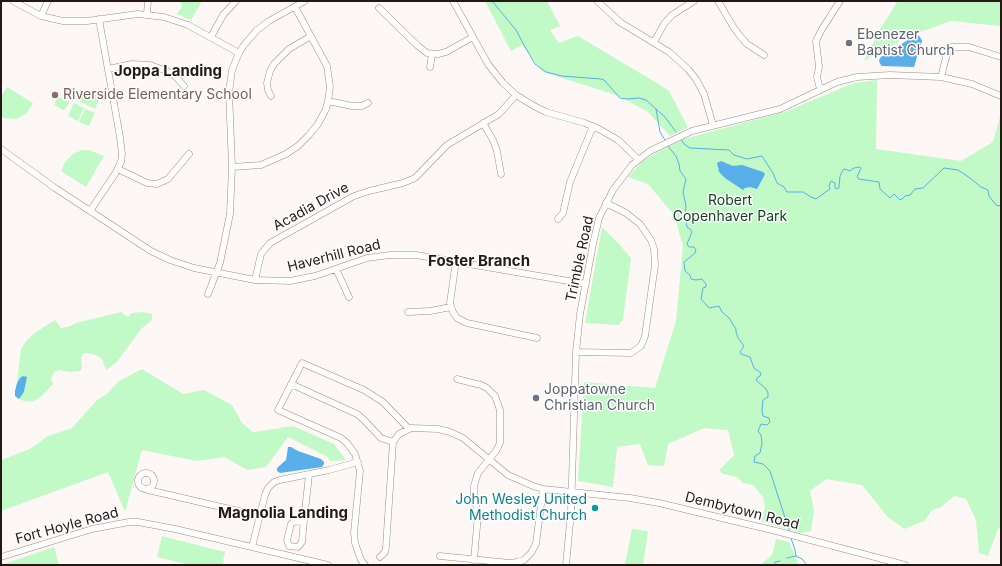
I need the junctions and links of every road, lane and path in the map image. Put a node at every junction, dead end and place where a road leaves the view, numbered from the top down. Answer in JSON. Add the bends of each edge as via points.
{"nodes":[{"id":1,"x":13,"y":1,"type":"edge"},
{"id":2,"x":48,"y":1,"type":"edge"},
{"id":3,"x":148,"y":1,"type":"edge"},
{"id":4,"x":236,"y":1,"type":"edge"},
{"id":5,"x":305,"y":1,"type":"edge"},
{"id":6,"x":453,"y":1,"type":"edge"},
{"id":7,"x":597,"y":1,"type":"edge"},
{"id":8,"x":694,"y":1,"type":"edge"},
{"id":9,"x":718,"y":1,"type":"edge"},
{"id":10,"x":840,"y":1,"type":"edge"},
{"id":11,"x":295,"y":7,"type":"junction"},
{"id":12,"x":379,"y":8,"type":"dead end"},
{"id":13,"x":147,"y":14,"type":"junction"},
{"id":14,"x":41,"y":16,"type":"junction"},
{"id":15,"x":99,"y":19,"type":"junction"},
{"id":16,"x":311,"y":36,"type":"junction"},
{"id":17,"x":211,"y":37,"type":"junction"},
{"id":18,"x":473,"y":37,"type":"junction"},
{"id":19,"x":654,"y":42,"type":"junction"},
{"id":20,"x":239,"y":53,"type":"junction"},
{"id":21,"x":432,"y":54,"type":"junction"},
{"id":22,"x":764,"y":55,"type":"dead end"},
{"id":23,"x":1001,"y":57,"type":"edge"},
{"id":24,"x":430,"y":67,"type":"dead end"},
{"id":25,"x":108,"y":69,"type":"junction"},
{"id":26,"x":941,"y":76,"type":"junction"},
{"id":27,"x":184,"y":86,"type":"dead end"},
{"id":28,"x":820,"y":89,"type":"junction"},
{"id":29,"x":516,"y":95,"type":"junction"},
{"id":30,"x":271,"y":96,"type":"dead end"},
{"id":31,"x":1001,"y":96,"type":"edge"},
{"id":32,"x":328,"y":101,"type":"junction"},
{"id":33,"x":368,"y":103,"type":"dead end"},
{"id":34,"x":484,"y":124,"type":"junction"},
{"id":35,"x":713,"y":125,"type":"junction"},
{"id":36,"x":593,"y":126,"type":"junction"},
{"id":37,"x":1,"y":149,"type":"edge"},
{"id":38,"x":189,"y":154,"type":"dead end"},
{"id":39,"x":638,"y":159,"type":"junction"},
{"id":40,"x":232,"y":167,"type":"junction"},
{"id":41,"x":118,"y":169,"type":"junction"},
{"id":42,"x":501,"y":174,"type":"dead end"},
{"id":43,"x":606,"y":203,"type":"junction"},
{"id":44,"x":90,"y":211,"type":"junction"},
{"id":45,"x":558,"y":220,"type":"dead end"},
{"id":46,"x":456,"y":261,"type":"junction"},
{"id":47,"x":336,"y":269,"type":"junction"},
{"id":48,"x":217,"y":271,"type":"junction"},
{"id":49,"x":255,"y":280,"type":"junction"},
{"id":50,"x":586,"y":284,"type":"junction"},
{"id":51,"x":208,"y":294,"type":"dead end"},
{"id":52,"x":349,"y":297,"type":"dead end"},
{"id":53,"x":450,"y":307,"type":"junction"},
{"id":54,"x":408,"y":312,"type":"dead end"},
{"id":55,"x":537,"y":338,"type":"dead end"},
{"id":56,"x":576,"y":352,"type":"junction"},
{"id":57,"x":457,"y":379,"type":"dead end"},
{"id":58,"x":291,"y":384,"type":"junction"},
{"id":59,"x":409,"y":429,"type":"junction"},
{"id":60,"x":393,"y":442,"type":"junction"},
{"id":61,"x":489,"y":460,"type":"junction"},
{"id":62,"x":358,"y":462,"type":"junction"},
{"id":63,"x":309,"y":475,"type":"junction"},
{"id":64,"x":543,"y":489,"type":"junction"},
{"id":65,"x":148,"y":490,"type":"dead end"},
{"id":66,"x":572,"y":491,"type":"junction"},
{"id":67,"x":260,"y":516,"type":"junction"},
{"id":68,"x":304,"y":521,"type":"dead end"},
{"id":69,"x":252,"y":548,"type":"junction"},
{"id":70,"x":380,"y":556,"type":"dead end"},
{"id":71,"x":440,"y":556,"type":"dead end"},
{"id":72,"x":1,"y":557,"type":"edge"},
{"id":73,"x":474,"y":560,"type":"junction"},
{"id":74,"x":361,"y":563,"type":"edge"},
{"id":75,"x":328,"y":565,"type":"edge"},
{"id":76,"x":566,"y":565,"type":"edge"},
{"id":77,"x":905,"y":565,"type":"edge"}],
"edges":[{"from":1,"to":14,"type":"street"},
{"from":2,"to":14,"type":"street"},
{"from":3,"to":13,"type":"street"},
{"from":4,"to":17,"type":"street","via":[[223,15]]},
{"from":5,"to":11,"type":"street"},
{"from":6,"to":18,"type":"street"},
{"from":7,"to":19,"type":"street","via":[[618,21]]},
{"from":8,"to":19,"type":"street","via":[[672,15]]},
{"from":9,"to":22,"type":"street","via":[[740,36]]},
{"from":10,"to":28,"type":"street","via":[[816,41]]},
{"from":11,"to":16,"type":"street"},
{"from":11,"to":20,"type":"street","via":[[263,25]]},
{"from":12,"to":21,"type":"street","via":[[422,50]]},
{"from":13,"to":15,"type":"street"},
{"from":13,"to":17,"type":"street","via":[[174,20]]},
{"from":14,"to":15,"type":"street","via":[[75,22]]},
{"from":15,"to":25,"type":"street"},
{"from":16,"to":30,"type":"street","via":[[288,49],[274,64],[267,83]]},
{"from":16,"to":32,"type":"street","via":[[328,71]]},
{"from":17,"to":20,"type":"street"},
{"from":18,"to":21,"type":"street","via":[[446,52]]},
{"from":18,"to":29,"type":"street","via":[[494,72]]},
{"from":19,"to":35,"type":"street","via":[[677,58],[696,79],[706,98]]},
{"from":20,"to":40,"type":"street","via":[[232,70],[229,92]]},
{"from":21,"to":24,"type":"street"},
{"from":23,"to":26,"type":"street","via":[[969,47],[951,47]]},
{"from":25,"to":27,"type":"street","via":[[132,64],[153,66],[175,76]]},
{"from":25,"to":41,"type":"street","via":[[122,146],[122,158]]},
{"from":26,"to":28,"type":"street","name":"Trimble Road","via":[[857,77]]},
{"from":26,"to":31,"type":"street","name":"Trimble Road","via":[[972,84]]},
{"from":28,"to":35,"type":"street","name":"Trimble Road","via":[[780,108]]},
{"from":29,"to":34,"type":"street","name":"Acadia Drive","via":[[499,114]]},
{"from":29,"to":36,"type":"street","via":[[546,112]]},
{"from":32,"to":33,"type":"street","via":[[352,106]]},
{"from":32,"to":40,"type":"street","via":[[322,118],[314,129],[291,151],[261,165]]},
{"from":34,"to":42,"type":"street","via":[[496,147]]},
{"from":34,"to":49,"type":"street","name":"Acadia Drive","via":[[447,145],[411,180],[354,196],[270,243],[261,254]]},
{"from":35,"to":39,"type":"street","name":"Trimble Road","via":[[686,134]]},
{"from":36,"to":39,"type":"street","via":[[618,140]]},
{"from":36,"to":45,"type":"street","via":[[570,182],[563,213]]},
{"from":37,"to":44,"type":"street","name":"Haverhill Road"},
{"from":38,"to":41,"type":"street","via":[[168,179],[158,184],[147,183]]},
{"from":39,"to":43,"type":"street","name":"Trimble Road","via":[[619,181]]},
{"from":40,"to":48,"type":"street","via":[[230,214]]},
{"from":41,"to":44,"type":"street"},
{"from":43,"to":50,"type":"street","name":"Trimble Road","via":[[596,230]]},
{"from":43,"to":56,"type":"street","via":[[626,213],[640,224],[652,240],[655,265],[646,336],[641,346],[631,353]]},
{"from":44,"to":48,"type":"street","name":"Haverhill Road","via":[[160,256],[181,264]]},
{"from":46,"to":47,"type":"street","name":"Haverhill Road","via":[[424,255],[390,255],[362,260]]},
{"from":46,"to":50,"type":"street","name":"Haverhill Road"},
{"from":46,"to":53,"type":"street"},
{"from":47,"to":49,"type":"street","name":"Haverhill Road","via":[[296,280]]},
{"from":47,"to":52,"type":"street"},
{"from":48,"to":49,"type":"street","name":"Haverhill Road"},
{"from":48,"to":51,"type":"street"},
{"from":50,"to":56,"type":"street","name":"Trimble Road"},
{"from":53,"to":54,"type":"street"},
{"from":53,"to":55,"type":"street","via":[[463,322]]},
{"from":56,"to":66,"type":"street","name":"Trimble Road"},
{"from":57,"to":61,"type":"street","via":[[485,386],[492,392],[499,405],[500,439],[496,451]]},
{"from":58,"to":59,"type":"street","via":[[302,364],[364,390],[383,402]]},
{"from":58,"to":60,"type":"street","via":[[356,414],[381,438]]},
{"from":58,"to":62,"type":"street","via":[[278,410],[341,438],[351,448]]},
{"from":59,"to":60,"type":"street","via":[[399,434]]},
{"from":59,"to":61,"type":"street","name":"Dembytown Road","via":[[430,428],[450,432],[469,442]]},
{"from":60,"to":70,"type":"street","via":[[386,546],[385,552]]},
{"from":61,"to":64,"type":"street","name":"Dembytown Road","via":[[513,478]]},
{"from":61,"to":73,"type":"street","via":[[478,473],[474,486],[478,515]]},
{"from":62,"to":63,"type":"street"},
{"from":62,"to":74,"type":"street","via":[[360,471],[354,532]]},
{"from":63,"to":67,"type":"street","via":[[274,482],[266,492]]},
{"from":63,"to":68,"type":"street"},
{"from":64,"to":66,"type":"street","name":"Dembytown Road"},
{"from":64,"to":73,"type":"street","via":[[537,540],[529,556],[514,563]]},
{"from":65,"to":67,"type":"street"},
{"from":66,"to":76,"type":"street","name":"Trimble Road"},
{"from":66,"to":77,"type":"street","name":"Dembytown Road","via":[[657,502]]},
{"from":67,"to":69,"type":"street"},
{"from":69,"to":72,"type":"street","name":"Fort Hoyle Road","via":[[175,529],[129,522],[92,529]]},
{"from":69,"to":75,"type":"street","name":"Fort Hoyle Road"},
{"from":71,"to":73,"type":"street"}]}
